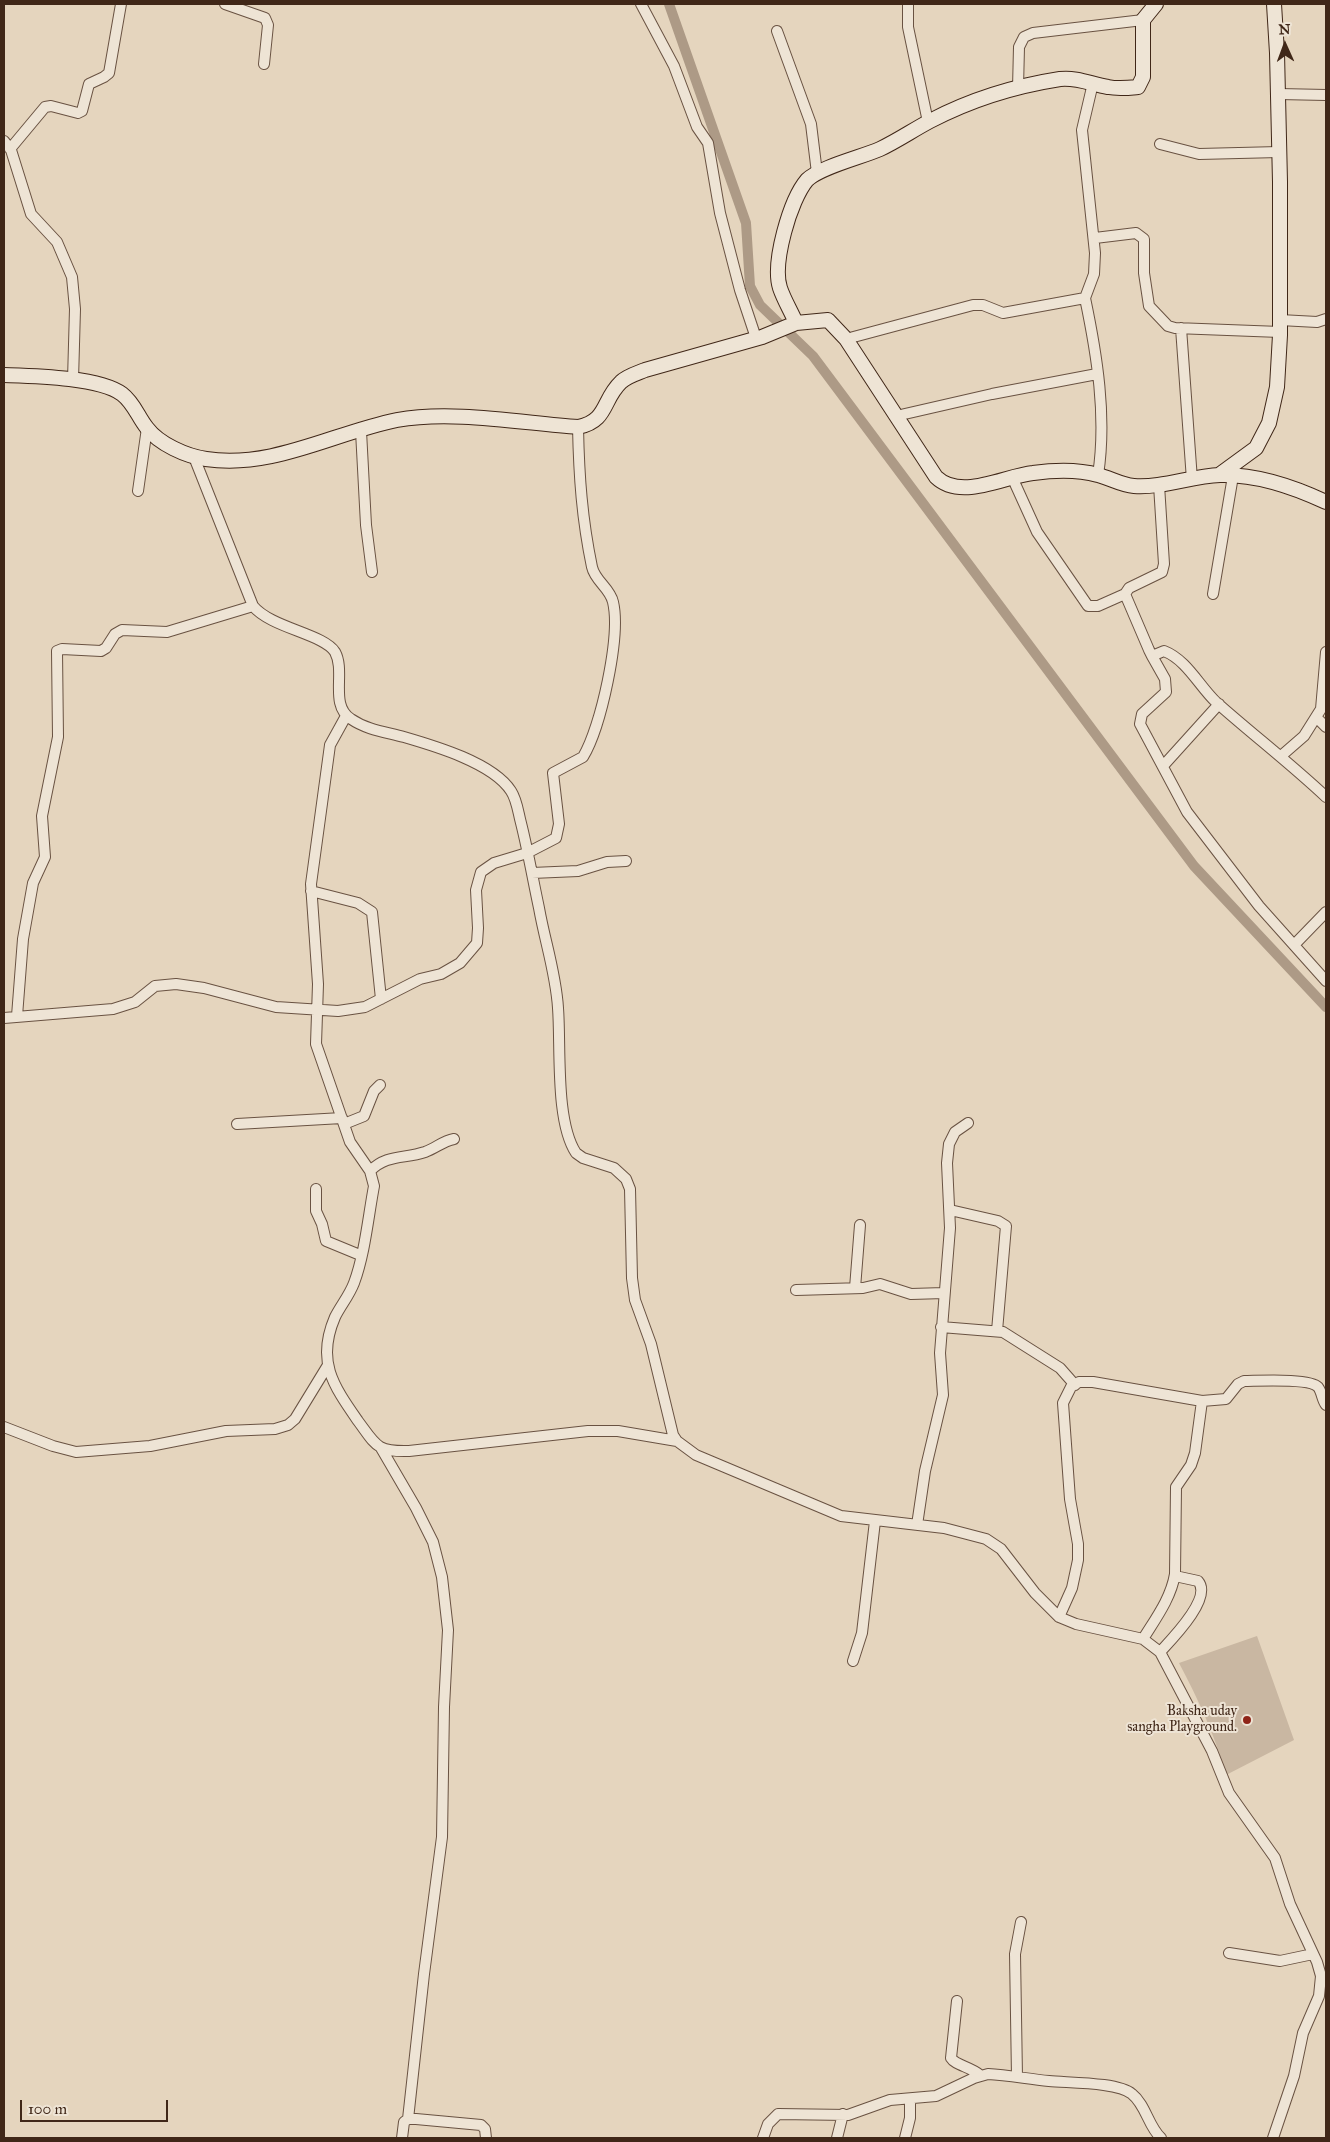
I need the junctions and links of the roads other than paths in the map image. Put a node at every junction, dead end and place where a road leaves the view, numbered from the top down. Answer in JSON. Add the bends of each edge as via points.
{"nodes":[{"id":1,"x":121,"y":4,"type":"edge"},
{"id":2,"x":226,"y":4,"type":"edge"},
{"id":3,"x":641,"y":4,"type":"edge"},
{"id":4,"x":908,"y":4,"type":"edge"},
{"id":5,"x":1156,"y":4,"type":"edge"},
{"id":6,"x":1274,"y":4,"type":"edge"},
{"id":7,"x":1143,"y":20,"type":"junction"},
{"id":8,"x":777,"y":31,"type":"dead end"},
{"id":9,"x":264,"y":64,"type":"dead end"},
{"id":10,"x":1093,"y":83,"type":"junction"},
{"id":11,"x":1018,"y":88,"type":"junction"},
{"id":12,"x":1278,"y":94,"type":"junction"},
{"id":13,"x":1326,"y":95,"type":"edge"},
{"id":14,"x":928,"y":122,"type":"junction"},
{"id":15,"x":1160,"y":144,"type":"dead end"},
{"id":16,"x":7,"y":145,"type":"edge"},
{"id":17,"x":1279,"y":152,"type":"junction"},
{"id":18,"x":817,"y":172,"type":"junction"},
{"id":19,"x":1095,"y":238,"type":"junction"},
{"id":20,"x":1085,"y":298,"type":"junction"},
{"id":21,"x":1326,"y":319,"type":"edge"},
{"id":22,"x":792,"y":325,"type":"junction"},
{"id":23,"x":1280,"y":326,"type":"junction"},
{"id":24,"x":1181,"y":328,"type":"junction"},
{"id":25,"x":759,"y":338,"type":"junction"},
{"id":26,"x":846,"y":339,"type":"junction"},
{"id":27,"x":1097,"y":374,"type":"junction"},
{"id":28,"x":4,"y":375,"type":"edge"},
{"id":29,"x":72,"y":380,"type":"junction"},
{"id":30,"x":896,"y":416,"type":"junction"},
{"id":31,"x":578,"y":427,"type":"junction"},
{"id":32,"x":147,"y":428,"type":"junction"},
{"id":33,"x":361,"y":431,"type":"junction"},
{"id":34,"x":194,"y":457,"type":"junction"},
{"id":35,"x":1098,"y":475,"type":"junction"},
{"id":36,"x":1226,"y":476,"type":"junction"},
{"id":37,"x":1012,"y":477,"type":"junction"},
{"id":38,"x":1192,"y":480,"type":"junction"},
{"id":39,"x":1159,"y":486,"type":"junction"},
{"id":40,"x":138,"y":491,"type":"dead end"},
{"id":41,"x":1326,"y":502,"type":"edge"},
{"id":42,"x":372,"y":572,"type":"dead end"},
{"id":43,"x":1125,"y":594,"type":"junction"},
{"id":44,"x":1213,"y":594,"type":"dead end"},
{"id":45,"x":253,"y":606,"type":"junction"},
{"id":46,"x":1326,"y":652,"type":"edge"},
{"id":47,"x":1152,"y":656,"type":"junction"},
{"id":48,"x":1219,"y":704,"type":"junction"},
{"id":49,"x":346,"y":716,"type":"junction"},
{"id":50,"x":1317,"y":718,"type":"junction"},
{"id":51,"x":1326,"y":727,"type":"edge"},
{"id":52,"x":1282,"y":756,"type":"junction"},
{"id":53,"x":1162,"y":766,"type":"junction"},
{"id":54,"x":1326,"y":797,"type":"edge"},
{"id":55,"x":528,"y":852,"type":"junction"},
{"id":56,"x":626,"y":861,"type":"dead end"},
{"id":57,"x":532,"y":873,"type":"junction"},
{"id":58,"x":311,"y":891,"type":"junction"},
{"id":59,"x":1326,"y":912,"type":"edge"},
{"id":60,"x":1294,"y":945,"type":"junction"},
{"id":61,"x":1326,"y":981,"type":"edge"},
{"id":62,"x":381,"y":999,"type":"junction"},
{"id":63,"x":316,"y":1009,"type":"junction"},
{"id":64,"x":17,"y":1016,"type":"junction"},
{"id":65,"x":4,"y":1018,"type":"edge"},
{"id":66,"x":380,"y":1085,"type":"dead end"},
{"id":67,"x":343,"y":1121,"type":"junction"},
{"id":68,"x":968,"y":1123,"type":"dead end"},
{"id":69,"x":237,"y":1124,"type":"dead end"},
{"id":70,"x":454,"y":1139,"type":"dead end"},
{"id":71,"x":370,"y":1171,"type":"junction"},
{"id":72,"x":316,"y":1189,"type":"dead end"},
{"id":73,"x":950,"y":1210,"type":"junction"},
{"id":74,"x":860,"y":1225,"type":"dead end"},
{"id":75,"x":360,"y":1255,"type":"junction"},
{"id":76,"x":855,"y":1288,"type":"junction"},
{"id":77,"x":796,"y":1290,"type":"dead end"},
{"id":78,"x":944,"y":1293,"type":"junction"},
{"id":79,"x":941,"y":1327,"type":"junction"},
{"id":80,"x":997,"y":1330,"type":"junction"},
{"id":81,"x":328,"y":1365,"type":"junction"},
{"id":82,"x":1076,"y":1385,"type":"junction"},
{"id":83,"x":1202,"y":1401,"type":"junction"},
{"id":84,"x":1326,"y":1405,"type":"edge"},
{"id":85,"x":4,"y":1427,"type":"edge"},
{"id":86,"x":677,"y":1442,"type":"junction"},
{"id":87,"x":380,"y":1448,"type":"junction"},
{"id":88,"x":875,"y":1521,"type":"junction"},
{"id":89,"x":917,"y":1525,"type":"junction"},
{"id":90,"x":1175,"y":1576,"type":"junction"},
{"id":91,"x":1059,"y":1617,"type":"junction"},
{"id":92,"x":1143,"y":1639,"type":"junction"},
{"id":93,"x":1160,"y":1652,"type":"junction"},
{"id":94,"x":853,"y":1661,"type":"dead end"},
{"id":95,"x":1021,"y":1922,"type":"dead end"},
{"id":96,"x":1229,"y":1953,"type":"dead end"},
{"id":97,"x":1313,"y":1954,"type":"junction"},
{"id":98,"x":1323,"y":1977,"type":"edge"},
{"id":99,"x":957,"y":2000,"type":"dead end"},
{"id":100,"x":980,"y":2075,"type":"junction"},
{"id":101,"x":1017,"y":2077,"type":"junction"},
{"id":102,"x":910,"y":2099,"type":"junction"},
{"id":103,"x":843,"y":2114,"type":"junction"},
{"id":104,"x":408,"y":2119,"type":"junction"},
{"id":105,"x":402,"y":2138,"type":"edge"},
{"id":106,"x":486,"y":2138,"type":"edge"},
{"id":107,"x":763,"y":2138,"type":"edge"},
{"id":108,"x":837,"y":2138,"type":"edge"},
{"id":109,"x":909,"y":2138,"type":"edge"},
{"id":110,"x":1161,"y":2138,"type":"edge"},
{"id":111,"x":1273,"y":2138,"type":"edge"}],
"edges":[{"from":1,"to":16,"type":"street","via":[[109,73],[89,84],[82,111],[45,107]]},
{"from":2,"to":9,"type":"street","via":[[265,18],[268,25]]},
{"from":3,"to":25,"type":"street","via":[[674,66],[697,127],[709,146],[720,212],[740,290]]},
{"from":4,"to":14,"type":"street","via":[[908,27]]},
{"from":5,"to":7,"type":"street"},
{"from":6,"to":12,"type":"street"},
{"from":7,"to":10,"type":"street","via":[[1142,83],[1120,89]]},
{"from":7,"to":11,"type":"street","via":[[1032,33],[1024,37],[1019,47]]},
{"from":8,"to":18,"type":"street","via":[[811,124]]},
{"from":10,"to":11,"type":"street","via":[[1062,79]]},
{"from":10,"to":19,"type":"street","via":[[1082,130]]},
{"from":11,"to":14,"type":"street","via":[[987,97]]},
{"from":12,"to":13,"type":"street"},
{"from":12,"to":17,"type":"street"},
{"from":14,"to":18,"type":"street","via":[[882,149]]},
{"from":15,"to":17,"type":"street","via":[[1199,154]]},
{"from":16,"to":29,"type":"street","via":[[31,214],[57,242],[72,277],[75,308]]},
{"from":17,"to":23,"type":"street"},
{"from":18,"to":22,"type":"street","via":[[798,194],[780,247],[780,288]]},
{"from":19,"to":20,"type":"street","via":[[1094,274]]},
{"from":19,"to":24,"type":"street","via":[[1127,234],[1140,235],[1144,239],[1144,273],[1149,306],[1168,326]]},
{"from":20,"to":26,"type":"street","via":[[1004,313],[984,305],[972,305]]},
{"from":20,"to":27,"type":"street"},
{"from":21,"to":23,"type":"street"},
{"from":22,"to":25,"type":"street"},
{"from":22,"to":26,"type":"street","via":[[828,320]]},
{"from":23,"to":24,"type":"street"},
{"from":23,"to":36,"type":"street","via":[[1277,387],[1269,423],[1256,448]]},
{"from":24,"to":38,"type":"street"},
{"from":25,"to":31,"type":"street","via":[[628,377],[615,390],[598,420]]},
{"from":26,"to":30,"type":"street"},
{"from":27,"to":30,"type":"street"},
{"from":27,"to":35,"type":"street","via":[[1102,430]]},
{"from":28,"to":29,"type":"street"},
{"from":29,"to":32,"type":"street","via":[[120,393]]},
{"from":30,"to":37,"type":"street","via":[[936,477],[949,487]]},
{"from":31,"to":33,"type":"street","via":[[430,417],[396,420]]},
{"from":31,"to":55,"type":"street","via":[[580,495],[592,569],[611,596],[615,612],[608,687],[583,757],[553,773],[559,824],[556,838]]},
{"from":32,"to":34,"type":"street","via":[[168,444]]},
{"from":32,"to":40,"type":"street"},
{"from":33,"to":34,"type":"street","via":[[265,457],[213,460]]},
{"from":33,"to":42,"type":"street"},
{"from":34,"to":45,"type":"street"},
{"from":35,"to":37,"type":"street","via":[[1063,471]]},
{"from":35,"to":39,"type":"street","via":[[1120,483]]},
{"from":36,"to":38,"type":"street"},
{"from":36,"to":41,"type":"street","via":[[1273,482]]},
{"from":36,"to":44,"type":"street"},
{"from":37,"to":43,"type":"street","via":[[1037,532],[1083,601],[1093,607]]},
{"from":38,"to":39,"type":"street"},
{"from":39,"to":43,"type":"street","via":[[1162,572],[1129,588]]},
{"from":43,"to":47,"type":"street"},
{"from":45,"to":49,"type":"street","via":[[270,620],[333,649],[337,660],[340,703]]},
{"from":45,"to":64,"type":"street","via":[[167,632],[122,630],[101,651],[56,651],[58,737],[42,820],[45,857],[33,883],[23,939]]},
{"from":46,"to":50,"type":"street","via":[[1324,698]]},
{"from":47,"to":48,"type":"street","via":[[1164,651],[1176,657]]},
{"from":47,"to":53,"type":"street","via":[[1165,679],[1166,692],[1142,714],[1140,724]]},
{"from":48,"to":52,"type":"street"},
{"from":48,"to":53,"type":"street"},
{"from":49,"to":55,"type":"street","via":[[371,729],[406,737],[468,760],[495,775],[515,800]]},
{"from":49,"to":58,"type":"street","via":[[330,745]]},
{"from":50,"to":51,"type":"street"},
{"from":50,"to":52,"type":"street","via":[[1304,736]]},
{"from":52,"to":54,"type":"street"},
{"from":53,"to":60,"type":"street","via":[[1187,812],[1259,906]]},
{"from":55,"to":57,"type":"street"},
{"from":55,"to":62,"type":"street","via":[[494,863],[479,876],[476,890],[478,938],[474,949],[449,971],[420,979]]},
{"from":56,"to":57,"type":"street","via":[[606,862],[578,871]]},
{"from":57,"to":86,"type":"street","via":[[553,967],[566,1130],[576,1153],[620,1172],[630,1189],[632,1288],[651,1344]]},
{"from":58,"to":62,"type":"street","via":[[358,903],[372,912]]},
{"from":58,"to":63,"type":"street","via":[[317,965]]},
{"from":59,"to":60,"type":"street"},
{"from":60,"to":61,"type":"street"},
{"from":62,"to":63,"type":"street","via":[[351,1010]]},
{"from":63,"to":64,"type":"street","via":[[276,1007],[176,984],[155,986],[130,1005],[113,1009]]},
{"from":63,"to":67,"type":"street","via":[[316,1044]]},
{"from":64,"to":65,"type":"street"},
{"from":66,"to":67,"type":"street","via":[[372,1094],[364,1116]]},
{"from":67,"to":69,"type":"street"},
{"from":67,"to":71,"type":"street","via":[[350,1142]]},
{"from":68,"to":73,"type":"street","via":[[954,1132],[949,1144]]},
{"from":70,"to":71,"type":"street","via":[[443,1141],[428,1151],[382,1160]]},
{"from":71,"to":75,"type":"street","via":[[374,1186]]},
{"from":72,"to":75,"type":"street","via":[[316,1212],[326,1241]]},
{"from":73,"to":78,"type":"street"},
{"from":73,"to":80,"type":"street","via":[[998,1221],[1006,1226]]},
{"from":74,"to":76,"type":"street"},
{"from":75,"to":81,"type":"street","via":[[354,1283],[328,1335]]},
{"from":76,"to":77,"type":"street"},
{"from":76,"to":78,"type":"street","via":[[880,1284],[911,1294]]},
{"from":78,"to":79,"type":"street"},
{"from":79,"to":80,"type":"street"},
{"from":79,"to":89,"type":"street","via":[[943,1395],[925,1472]]},
{"from":80,"to":82,"type":"street","via":[[1060,1368]]},
{"from":81,"to":85,"type":"street","via":[[295,1419],[288,1425],[275,1428],[226,1431],[150,1446],[76,1452]]},
{"from":81,"to":87,"type":"street","via":[[332,1381]]},
{"from":82,"to":83,"type":"street","via":[[1086,1382],[1117,1385]]},
{"from":82,"to":91,"type":"street","via":[[1063,1403],[1078,1560],[1072,1588]]},
{"from":83,"to":84,"type":"street","via":[[1226,1399],[1244,1381],[1294,1381],[1318,1387]]},
{"from":83,"to":90,"type":"street","via":[[1195,1453],[1176,1487]]},
{"from":86,"to":87,"type":"street","via":[[603,1430],[409,1451],[387,1452]]},
{"from":86,"to":88,"type":"street","via":[[696,1455],[831,1512]]},
{"from":87,"to":104,"type":"street","via":[[433,1542],[442,1577],[448,1630],[442,1837]]},
{"from":88,"to":89,"type":"street"},
{"from":88,"to":94,"type":"street","via":[[862,1634]]},
{"from":89,"to":91,"type":"street","via":[[958,1530],[986,1539],[1001,1550]]},
{"from":90,"to":92,"type":"street","via":[[1163,1609]]},
{"from":90,"to":93,"type":"street","via":[[1198,1581],[1201,1590],[1193,1613]]},
{"from":91,"to":92,"type":"street"},
{"from":92,"to":93,"type":"street"},
{"from":93,"to":97,"type":"street","via":[[1212,1751],[1229,1793],[1275,1858],[1290,1904]]},
{"from":95,"to":101,"type":"street","via":[[1015,1954]]},
{"from":96,"to":97,"type":"street","via":[[1280,1961]]},
{"from":97,"to":98,"type":"street"},
{"from":98,"to":111,"type":"street","via":[[1319,1996],[1302,2033],[1294,2076]]},
{"from":99,"to":100,"type":"street","via":[[951,2058]]},
{"from":100,"to":101,"type":"street"},
{"from":100,"to":102,"type":"street","via":[[944,2093]]},
{"from":101,"to":110,"type":"street","via":[[1125,2090],[1142,2106]]},
{"from":102,"to":103,"type":"street","via":[[890,2100],[859,2113]]},
{"from":102,"to":109,"type":"street"},
{"from":103,"to":107,"type":"street","via":[[778,2114],[768,2124]]},
{"from":103,"to":108,"type":"street"},
{"from":104,"to":105,"type":"street","via":[[404,2122]]},
{"from":104,"to":106,"type":"street","via":[[481,2126],[485,2129]]}]}
